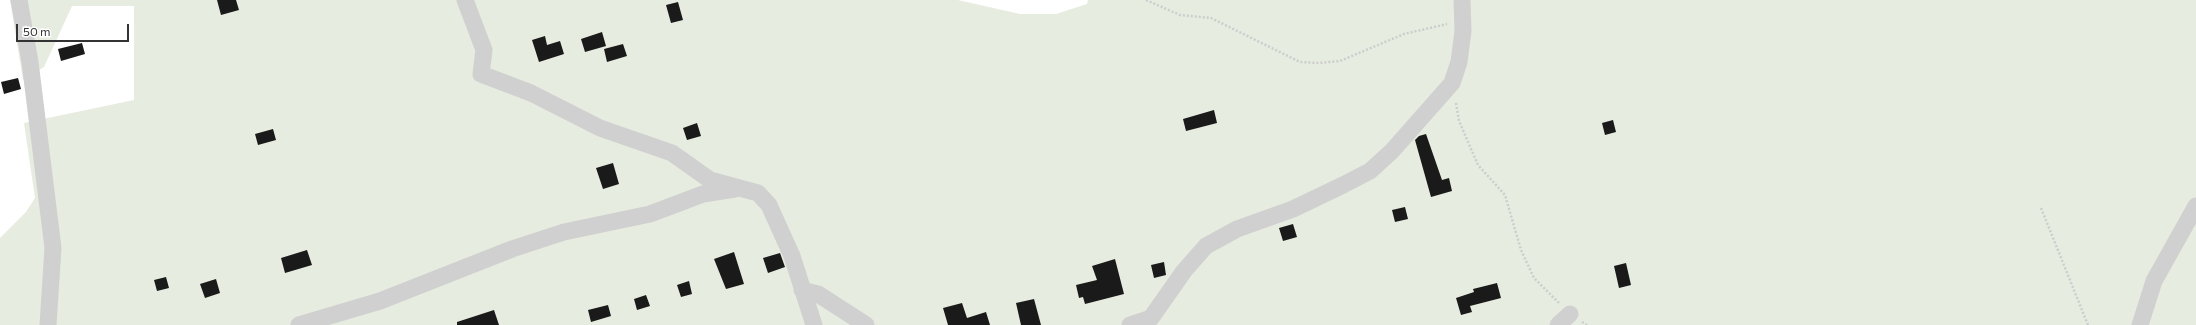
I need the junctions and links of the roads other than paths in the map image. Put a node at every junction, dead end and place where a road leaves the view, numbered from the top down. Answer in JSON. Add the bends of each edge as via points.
{"nodes":[{"id":1,"x":19,"y":0,"type":"edge"},
{"id":2,"x":465,"y":0,"type":"edge"},
{"id":3,"x":1462,"y":0,"type":"edge"},
{"id":4,"x":738,"y":188,"type":"junction"},
{"id":5,"x":2196,"y":206,"type":"edge"},
{"id":6,"x":802,"y":290,"type":"junction"},
{"id":7,"x":48,"y":325,"type":"edge"},
{"id":8,"x":299,"y":325,"type":"edge"},
{"id":9,"x":814,"y":325,"type":"edge"},
{"id":10,"x":866,"y":325,"type":"edge"},
{"id":11,"x":1130,"y":325,"type":"edge"},
{"id":12,"x":2140,"y":325,"type":"edge"}],
"edges":[{"from":1,"to":7,"type":"street","via":[[30,62],[53,248]]},
{"from":2,"to":4,"type":"street","via":[[484,50],[481,74],[531,92],[600,128],[672,153],[710,180]]},
{"from":3,"to":11,"type":"street","via":[[1459,62],[1452,83],[1392,151],[1370,171],[1293,209],[1237,229],[1206,246],[1184,270],[1151,318]]},
{"from":4,"to":6,"type":"street","via":[[758,193],[769,205],[792,256]]},
{"from":4,"to":8,"type":"street","via":[[703,194],[650,214],[564,232],[380,301]]},
{"from":5,"to":12,"type":"street","via":[[2154,281]]},
{"from":6,"to":9,"type":"street"},
{"from":6,"to":10,"type":"street","via":[[818,294]]}]}
